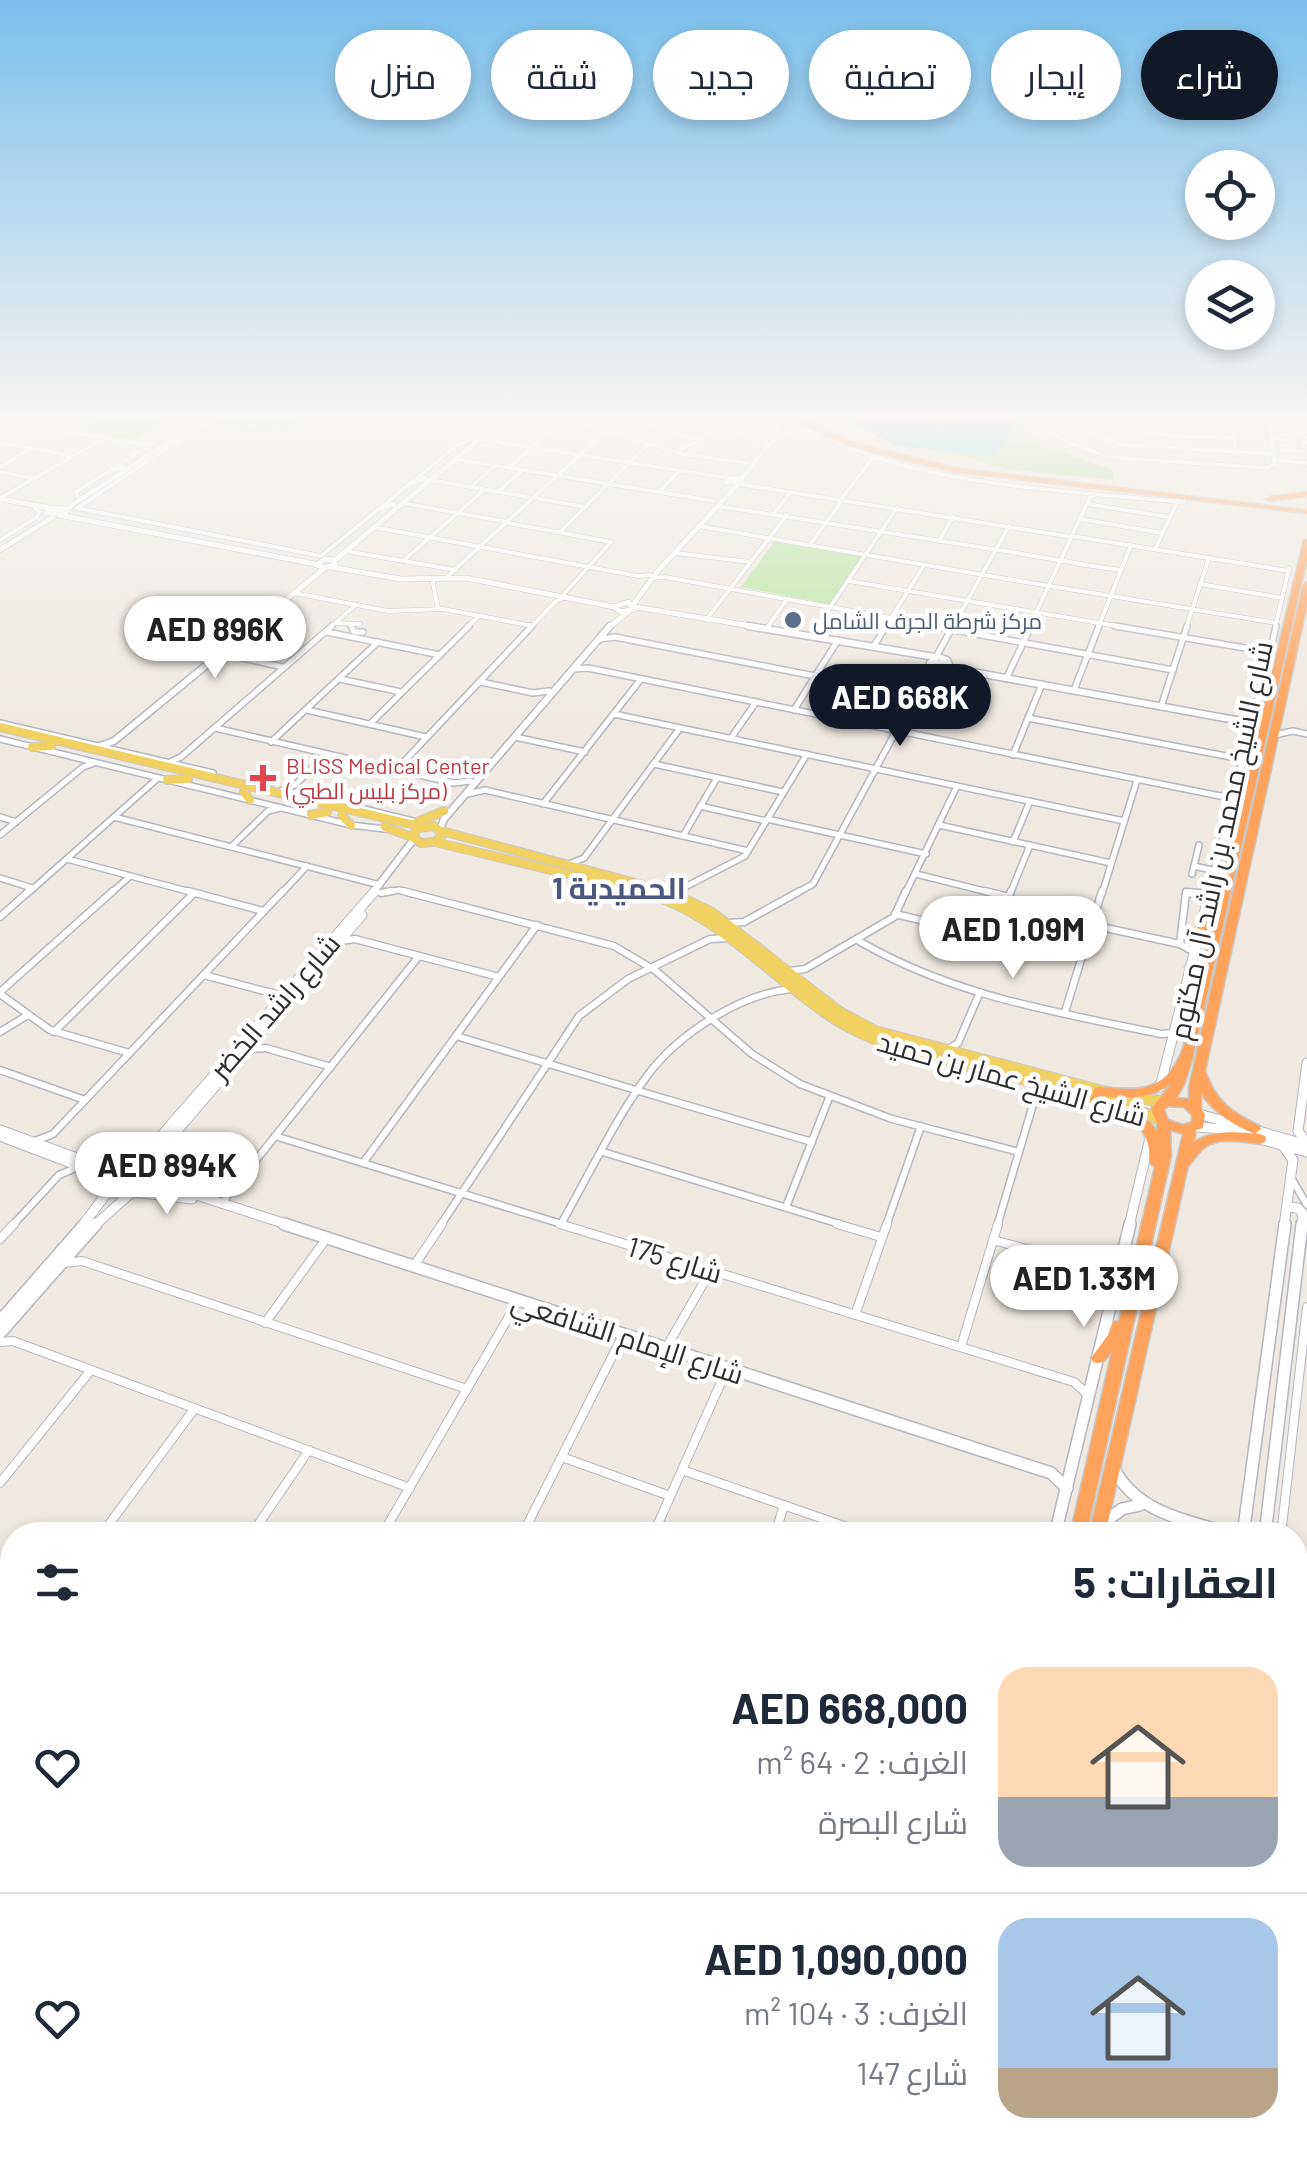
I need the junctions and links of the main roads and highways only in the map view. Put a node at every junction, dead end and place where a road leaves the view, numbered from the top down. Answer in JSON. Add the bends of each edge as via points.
{"nodes":[{"id":1,"x":1307,"y":542,"type":"edge"},
{"id":2,"x":1307,"y":585,"type":"edge"},
{"id":3,"x":1306,"y":598,"type":"edge"},
{"id":4,"x":1290,"y":616,"type":"junction"},
{"id":5,"x":1266,"y":651,"type":"road end"},
{"id":6,"x":1,"y":733,"type":"edge"},
{"id":7,"x":51,"y":746,"type":"junction"},
{"id":8,"x":32,"y":747,"type":"road end"},
{"id":9,"x":163,"y":779,"type":"road end"},
{"id":10,"x":188,"y":779,"type":"junction"},
{"id":11,"x":251,"y":791,"type":"junction"},
{"id":12,"x":1232,"y":803,"type":"road end"},
{"id":13,"x":327,"y":812,"type":"junction"},
{"id":14,"x":311,"y":815,"type":"road end"},
{"id":15,"x":342,"y":816,"type":"junction"},
{"id":16,"x":350,"y":825,"type":"road end"},
{"id":17,"x":422,"y":825,"type":"junction"},
{"id":18,"x":441,"y":830,"type":"junction"},
{"id":19,"x":413,"y":838,"type":"junction"},
{"id":20,"x":1237,"y":839,"type":"junction"},
{"id":21,"x":433,"y":842,"type":"junction"},
{"id":22,"x":485,"y":844,"type":"junction"},
{"id":23,"x":1218,"y":918,"type":"junction"},
{"id":24,"x":720,"y":925,"type":"junction"},
{"id":25,"x":1199,"y":935,"type":"road end"},
{"id":26,"x":1193,"y":960,"type":"road end"},
{"id":27,"x":797,"y":986,"type":"junction"},
{"id":28,"x":1203,"y":988,"type":"junction"},
{"id":29,"x":1199,"y":1071,"type":"junction"},
{"id":30,"x":1097,"y":1094,"type":"junction"},
{"id":31,"x":1164,"y":1096,"type":"junction"},
{"id":32,"x":1195,"y":1120,"type":"junction"},
{"id":33,"x":1158,"y":1125,"type":"junction"},
{"id":34,"x":1175,"y":1186,"type":"junction"},
{"id":35,"x":1129,"y":1307,"type":"junction"},
{"id":36,"x":1098,"y":1358,"type":"road end"},
{"id":37,"x":1081,"y":1522,"type":"edge"},
{"id":38,"x":1100,"y":1522,"type":"edge"}],
"edges":[{"from":1,"to":4,"type":"highway","name":"شارع الشيخ محمد بن راشد آل مكتوم"},
{"from":2,"to":3,"type":"highway","name":"شارع الشيخ محمد بن راشد آل مكتوم"},
{"from":3,"to":29,"type":"highway","name":"شارع الشيخ محمد بن راشد آل مكتوم"},
{"from":4,"to":5,"type":"highway","via":[[1274,628]]},
{"from":4,"to":20,"type":"highway","name":"شارع الشيخ محمد بن راشد آل مكتوم"},
{"from":6,"to":7,"type":"main road"},
{"from":6,"to":11,"type":"main road","via":[[130,756]]},
{"from":7,"to":8,"type":"main road"},
{"from":7,"to":10,"type":"main road","via":[[81,759]]},
{"from":9,"to":10,"type":"main road"},
{"from":10,"to":11,"type":"main road"},
{"from":11,"to":13,"type":"main road"},
{"from":11,"to":17,"type":"main road","name":"شارع الشيخ عمار بن حميد"},
{"from":12,"to":20,"type":"highway"},
{"from":13,"to":14,"type":"main road"},
{"from":13,"to":15,"type":"main road"},
{"from":15,"to":16,"type":"main road"},
{"from":15,"to":19,"type":"main road"},
{"from":17,"to":18,"type":"main road","name":"شارع الشيخ عمار بن حميد"},
{"from":17,"to":19,"type":"main road"},
{"from":17,"to":22,"type":"main road","via":[[447,812],[451,831]]},
{"from":18,"to":21,"type":"main road"},
{"from":18,"to":22,"type":"main road","name":"شارع الشيخ عمار بن حميد"},
{"from":19,"to":21,"type":"main road","name":"شارع الشيخ عمار بن حميد"},
{"from":20,"to":23,"type":"highway","name":"شارع الشيخ محمد بن راشد آل مكتوم"},
{"from":21,"to":24,"type":"main road","name":"شارع الشيخ عمار بن حميد","via":[[649,892]]},
{"from":22,"to":24,"type":"main road","name":"شارع الشيخ عمار بن حميد","via":[[666,890]]},
{"from":23,"to":25,"type":"highway"},
{"from":23,"to":28,"type":"highway","name":"شارع الشيخ محمد بن راشد آل مكتوم"},
{"from":24,"to":27,"type":"main road","name":"شارع الشيخ عمار بن حميد"},
{"from":26,"to":28,"type":"highway"},
{"from":27,"to":30,"type":"main road","name":"شارع الشيخ عمار بن حميد","via":[[865,1026]]},
{"from":27,"to":30,"type":"main road","name":"شارع الشيخ عمار بن حميد","via":[[834,1019],[876,1040],[1051,1088]]},
{"from":28,"to":31,"type":"highway","name":"شارع الشيخ محمد بن راشد آل مكتوم","via":[[1186,1060]]},
{"from":29,"to":32,"type":"highway","name":"شارع الشيخ محمد بن راشد آل مكتوم"},
{"from":29,"to":34,"type":"highway","via":[[1214,1106],[1258,1134],[1198,1143]]},
{"from":30,"to":31,"type":"highway"},
{"from":30,"to":33,"type":"highway"},
{"from":31,"to":32,"type":"highway","via":[[1182,1101]]},
{"from":31,"to":33,"type":"highway"},
{"from":32,"to":33,"type":"highway","via":[[1176,1130]]},
{"from":32,"to":34,"type":"highway","name":"شارع الشيخ محمد بن راشد آل مكتوم"},
{"from":33,"to":35,"type":"highway","via":[[1165,1150]]},
{"from":34,"to":38,"type":"highway","name":"شارع الشيخ محمد بن راشد آل مكتوم"},
{"from":35,"to":36,"type":"highway"},
{"from":35,"to":37,"type":"highway"}]}
